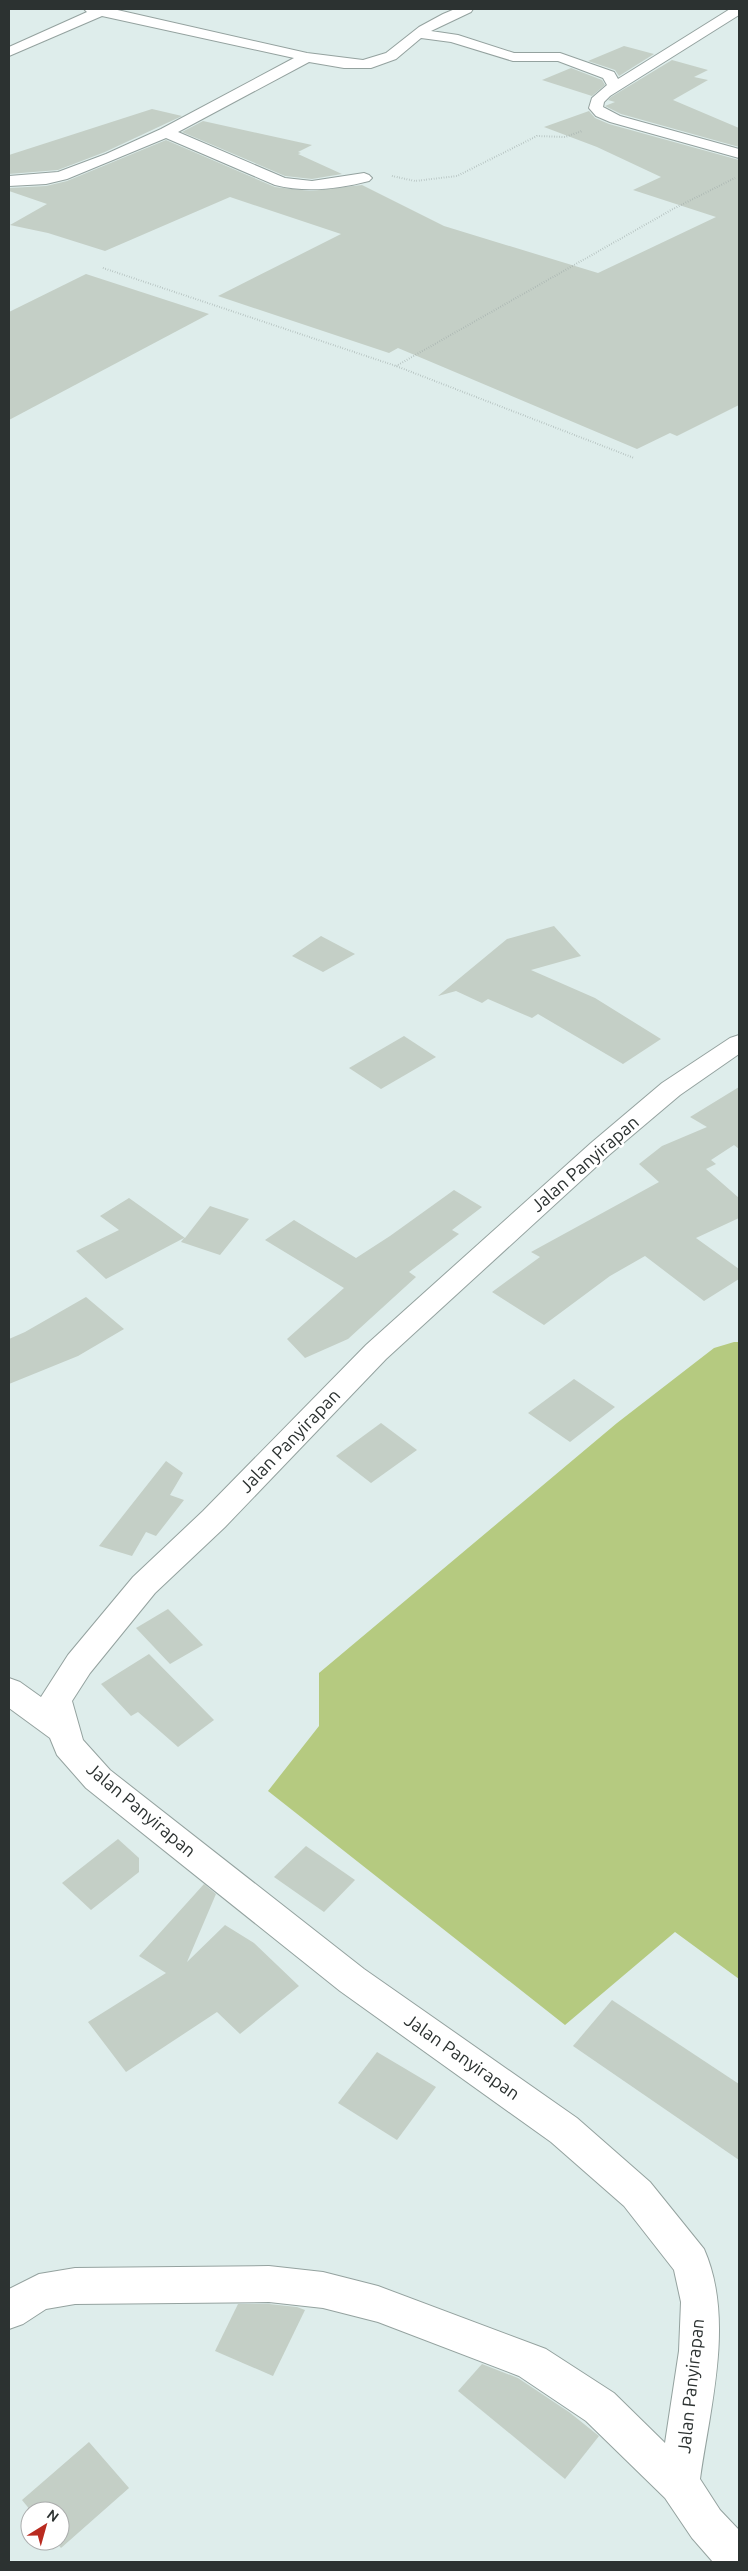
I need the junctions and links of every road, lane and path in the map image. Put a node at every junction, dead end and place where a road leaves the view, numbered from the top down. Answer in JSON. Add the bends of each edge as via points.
{"nodes":[{"id":1,"x":100,"y":9,"type":"edge"},
{"id":2,"x":466,"y":9,"type":"edge"},
{"id":3,"x":739,"y":9,"type":"edge"},
{"id":4,"x":419,"y":34,"type":"junction"},
{"id":5,"x":9,"y":52,"type":"edge"},
{"id":6,"x":307,"y":57,"type":"junction"},
{"id":7,"x":615,"y":87,"type":"junction"},
{"id":8,"x":615,"y":119,"type":"junction"},
{"id":9,"x":166,"y":132,"type":"junction"},
{"id":10,"x":739,"y":154,"type":"edge"},
{"id":11,"x":738,"y":177,"type":"dead end"},
{"id":12,"x":364,"y":178,"type":"joint"},
{"id":13,"x":9,"y":181,"type":"edge"},
{"id":14,"x":103,"y":268,"type":"dead end"},
{"id":15,"x":396,"y":366,"type":"junction"},
{"id":16,"x":634,"y":458,"type":"dead end"},
{"id":17,"x":739,"y":1043,"type":"edge"},
{"id":18,"x":9,"y":1692,"type":"edge"},
{"id":19,"x":64,"y":1731,"type":"junction"},
{"id":20,"x":9,"y":2311,"type":"edge"},
{"id":21,"x":679,"y":2484,"type":"junction"},
{"id":22,"x":739,"y":2560,"type":"edge"}],
"edges":[{"from":1,"to":5,"type":"street"},
{"from":1,"to":6,"type":"street"},
{"from":2,"to":4,"type":"street"},
{"from":3,"to":7,"type":"street"},
{"from":4,"to":6,"type":"street","via":[[380,62],[366,64]]},
{"from":4,"to":7,"type":"street","via":[[453,38],[513,57],[560,58],[610,75]]},
{"from":6,"to":9,"type":"street"},
{"from":7,"to":8,"type":"street","via":[[598,101],[596,108]]},
{"from":8,"to":10,"type":"street"},
{"from":8,"to":12,"type":"path","via":[[565,137],[537,136],[457,176],[415,181],[386,174]]},
{"from":9,"to":12,"type":"street","via":[[295,186],[314,187]]},
{"from":9,"to":13,"type":"street","via":[[62,176]]},
{"from":11,"to":15,"type":"path","via":[[673,209]]},
{"from":14,"to":15,"type":"path"},
{"from":15,"to":16,"type":"path"},
{"from":17,"to":19,"type":"street","name":"Jalan Panyirapan","via":[[664,1095],[376,1352],[214,1519],[144,1585],[78,1664],[56,1700]]},
{"from":18,"to":19,"type":"street"},
{"from":19,"to":21,"type":"street","name":"Jalan Panyirapan","via":[[68,1746],[98,1779],[352,1980],[564,2130],[643,2202],[691,2262],[700,2302],[698,2351]]},
{"from":20,"to":21,"type":"street","via":[[39,2292],[74,2286],[269,2284],[323,2290],[378,2304],[532,2362],[600,2407]]},
{"from":21,"to":22,"type":"street","via":[[706,2524]]}]}
